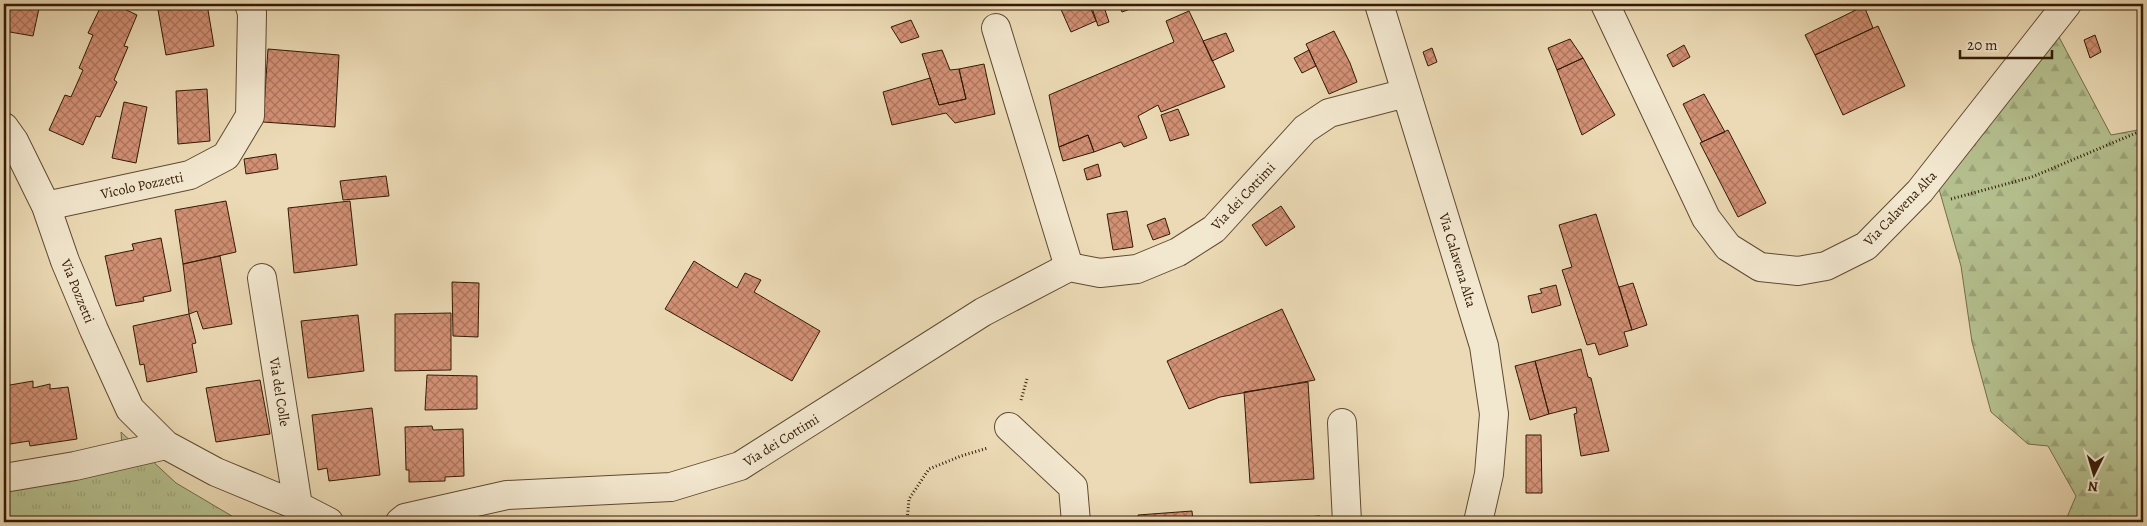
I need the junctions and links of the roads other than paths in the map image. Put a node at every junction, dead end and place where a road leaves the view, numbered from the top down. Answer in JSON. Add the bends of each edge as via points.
{"nodes":[{"id":1,"x":248,"y":4,"type":"edge"},
{"id":2,"x":1379,"y":4,"type":"edge"},
{"id":3,"x":1605,"y":4,"type":"edge"},
{"id":4,"x":2067,"y":4,"type":"edge"},
{"id":5,"x":996,"y":28,"type":"dead end"},
{"id":6,"x":1406,"y":93,"type":"junction"},
{"id":7,"x":4,"y":127,"type":"edge"},
{"id":8,"x":46,"y":206,"type":"junction"},
{"id":9,"x":1069,"y":267,"type":"junction"},
{"id":10,"x":262,"y":278,"type":"dead end"},
{"id":11,"x":1342,"y":423,"type":"dead end"},
{"id":12,"x":1009,"y":427,"type":"road end"},
{"id":13,"x":166,"y":445,"type":"junction"},
{"id":14,"x":4,"y":478,"type":"edge"},
{"id":15,"x":298,"y":506,"type":"junction"},
{"id":16,"x":329,"y":522,"type":"edge"},
{"id":17,"x":400,"y":522,"type":"edge"},
{"id":18,"x":1076,"y":522,"type":"edge"},
{"id":19,"x":1346,"y":522,"type":"edge"},
{"id":20,"x":1478,"y":522,"type":"edge"}],
"edges":[{"from":1,"to":8,"type":"street","name":"Vicolo Pozzetti","via":[[252,13],[250,116],[226,156],[190,174]]},
{"from":2,"to":6,"type":"street","name":"Via Calavena Alta"},
{"from":3,"to":4,"type":"street","name":"Via Calavena Alta","via":[[1706,218],[1728,247],[1760,267],[1798,271],[1826,266],[1866,246],[1920,191]]},
{"from":5,"to":9,"type":"street"},
{"from":6,"to":9,"type":"street","name":"Via dei Cottimi","via":[[1329,113],[1305,129],[1214,229],[1178,252],[1137,269],[1100,273]]},
{"from":6,"to":20,"type":"street","name":"Via Calavena Alta","via":[[1484,346],[1494,414],[1489,474]]},
{"from":7,"to":8,"type":"street","name":"Via Pozzetti"},
{"from":8,"to":13,"type":"street","name":"Via Pozzetti","via":[[65,260],[130,409]]},
{"from":9,"to":17,"type":"street","name":"Via dei Cottimi","via":[[983,312],[740,466],[671,487],[507,495],[405,518]]},
{"from":10,"to":15,"type":"street","name":"Via del Colle"},
{"from":11,"to":19,"type":"street"},
{"from":12,"to":18,"type":"street","via":[[1073,487]]},
{"from":13,"to":14,"type":"street"},
{"from":13,"to":15,"type":"street","name":"Via Pozzetti","via":[[216,472]]},
{"from":15,"to":16,"type":"street","name":"Via Pozzetti"}]}
